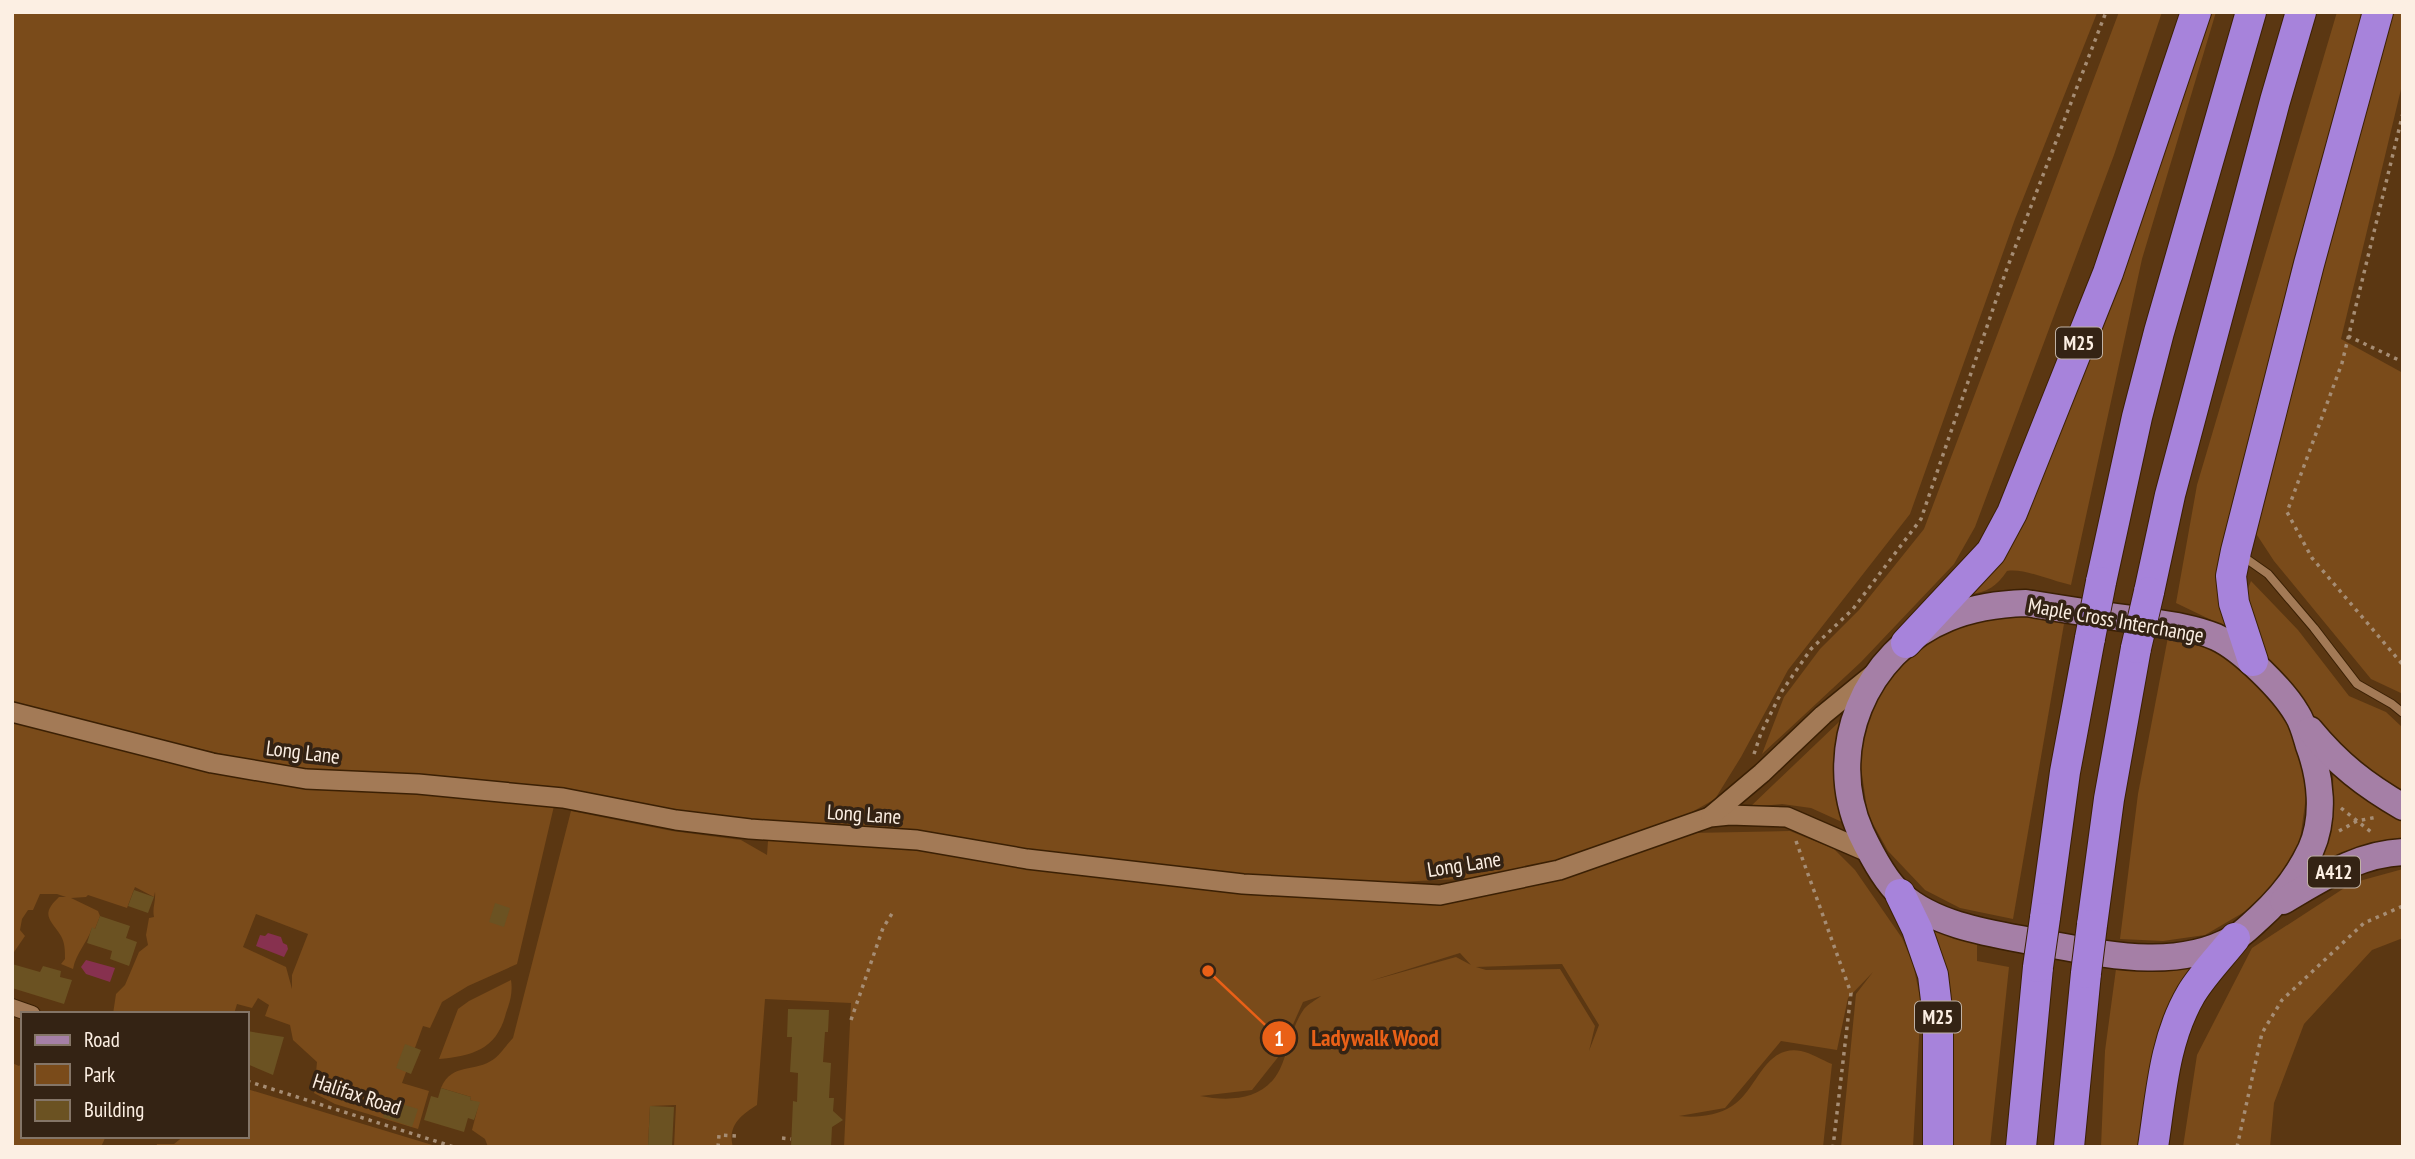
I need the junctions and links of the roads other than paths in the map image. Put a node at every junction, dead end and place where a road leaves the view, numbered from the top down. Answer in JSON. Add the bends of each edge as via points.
{"nodes":[{"id":1,"x":2196,"y":12,"type":"edge"},
{"id":2,"x":2251,"y":12,"type":"edge"},
{"id":3,"x":2301,"y":12,"type":"edge"},
{"id":4,"x":2378,"y":12,"type":"edge"},
{"id":5,"x":2236,"y":551,"type":"junction"},
{"id":6,"x":1906,"y":643,"type":"junction"},
{"id":7,"x":2253,"y":661,"type":"junction"},
{"id":8,"x":1882,"y":667,"type":"junction"},
{"id":9,"x":13,"y":713,"type":"edge"},
{"id":10,"x":2403,"y":713,"type":"edge"},
{"id":11,"x":2298,"y":715,"type":"junction"},
{"id":12,"x":2391,"y":812,"type":"edge"},
{"id":13,"x":1710,"y":817,"type":"junction"},
{"id":14,"x":2403,"y":852,"type":"edge"},
{"id":15,"x":1870,"y":853,"type":"junction"},
{"id":16,"x":1900,"y":894,"type":"junction"},
{"id":17,"x":2271,"y":907,"type":"junction"},
{"id":18,"x":2235,"y":938,"type":"junction"},
{"id":19,"x":1938,"y":1147,"type":"edge"},
{"id":20,"x":2021,"y":1147,"type":"edge"},
{"id":21,"x":2069,"y":1147,"type":"edge"},
{"id":22,"x":2153,"y":1147,"type":"edge"}],
"edges":[{"from":1,"to":6,"type":"highway","number":"M25","via":[[2108,273],[2012,513],[1991,552]]},
{"from":2,"to":20,"type":"highway","bridge":true,"via":[[2159,332],[2101,582],[2065,772],[2038,967]]},
{"from":3,"to":21,"type":"highway","bridge":true,"via":[[2170,495],[2136,648],[2092,925]]},
{"from":4,"to":5,"type":"highway"},
{"from":5,"to":7,"type":"highway","via":[[2231,576],[2234,603]]},
{"from":5,"to":10,"type":"lane","via":[[2268,574],[2357,684]]},
{"from":6,"to":7,"type":"main road","name":"Maple Cross Interchange","via":[[1946,618],[1989,605],[2026,603],[2178,626],[2217,638]]},
{"from":6,"to":8,"type":"main road","name":"Maple Cross Interchange"},
{"from":7,"to":11,"type":"main road","name":"Maple Cross Interchange"},
{"from":8,"to":13,"type":"street","name":"Long Lane"},
{"from":8,"to":15,"type":"main road","name":"Maple Cross Interchange","via":[[1853,722],[1845,770],[1854,817]]},
{"from":9,"to":13,"type":"street","name":"Long Lane","via":[[212,763],[306,779],[418,784],[563,799],[676,820],[917,840],[1027,859],[1243,884],[1440,895],[1559,870]]},
{"from":11,"to":12,"type":"main road"},
{"from":11,"to":17,"type":"main road","name":"Maple Cross Interchange","via":[[2315,761],[2320,808],[2313,846],[2295,880]]},
{"from":13,"to":15,"type":"street","name":"Long Lane","via":[[1787,817]]},
{"from":14,"to":17,"type":"main road","number":"A412","via":[[2349,863]]},
{"from":15,"to":16,"type":"main road","name":"Maple Cross Interchange"},
{"from":16,"to":18,"type":"main road","name":"Maple Cross Interchange","via":[[1940,918],[1987,933],[2122,957],[2200,953]]},
{"from":16,"to":19,"type":"highway","number":"M25","via":[[1933,975],[1938,1017]]},
{"from":17,"to":18,"type":"main road","name":"Maple Cross Interchange"},
{"from":18,"to":22,"type":"highway","via":[[2191,994],[2173,1038]]}]}
